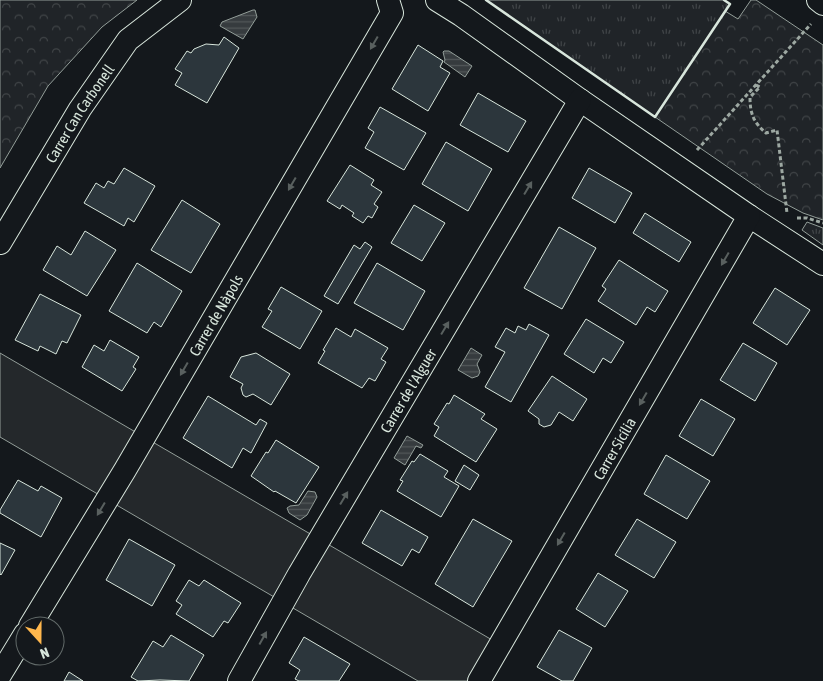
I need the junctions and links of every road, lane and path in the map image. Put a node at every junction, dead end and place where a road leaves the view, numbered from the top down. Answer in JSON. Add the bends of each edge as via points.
{"nodes":[{"id":1,"x":180,"y":0,"type":"edge"},
{"id":2,"x":388,"y":0,"type":"edge"},
{"id":3,"x":437,"y":0,"type":"edge"},
{"id":4,"x":457,"y":7,"type":"edge"},
{"id":5,"x":819,"y":7,"type":"edge"},
{"id":6,"x":756,"y":85,"type":"junction"},
{"id":7,"x":580,"y":100,"type":"junction"},
{"id":8,"x":697,"y":150,"type":"dead end"},
{"id":9,"x":749,"y":216,"type":"junction"},
{"id":10,"x":823,"y":223,"type":"edge"},
{"id":11,"x":0,"y":243,"type":"edge"},
{"id":12,"x":823,"y":264,"type":"edge"},
{"id":13,"x":36,"y":616,"type":"edge"},
{"id":14,"x":15,"y":650,"type":"edge"},
{"id":15,"x":0,"y":675,"type":"edge"},
{"id":16,"x":239,"y":681,"type":"edge"},
{"id":17,"x":479,"y":681,"type":"edge"}],
"edges":[{"from":1,"to":11,"type":"street","name":"Carrer Can Carbonell","via":[[128,40],[80,109]]},
{"from":2,"to":13,"type":"street","name":"Carrer de Nàpols","one_way":true,"via":[[392,13],[130,462]]},
{"from":3,"to":4,"type":"street"},
{"from":4,"to":7,"type":"street"},
{"from":5,"to":6,"type":"path"},
{"from":6,"to":8,"type":"path"},
{"from":6,"to":10,"type":"path","via":[[760,88],[750,96],[751,116],[766,133],[777,130],[787,213],[795,218]]},
{"from":7,"to":9,"type":"street"},
{"from":16,"to":7,"type":"street","name":"Carrer de l'Alguer","one_way":true},
{"from":9,"to":12,"type":"street"},
{"from":9,"to":17,"type":"street","name":"Carrer Sicília","one_way":true},
{"from":14,"to":15,"type":"street"}]}
